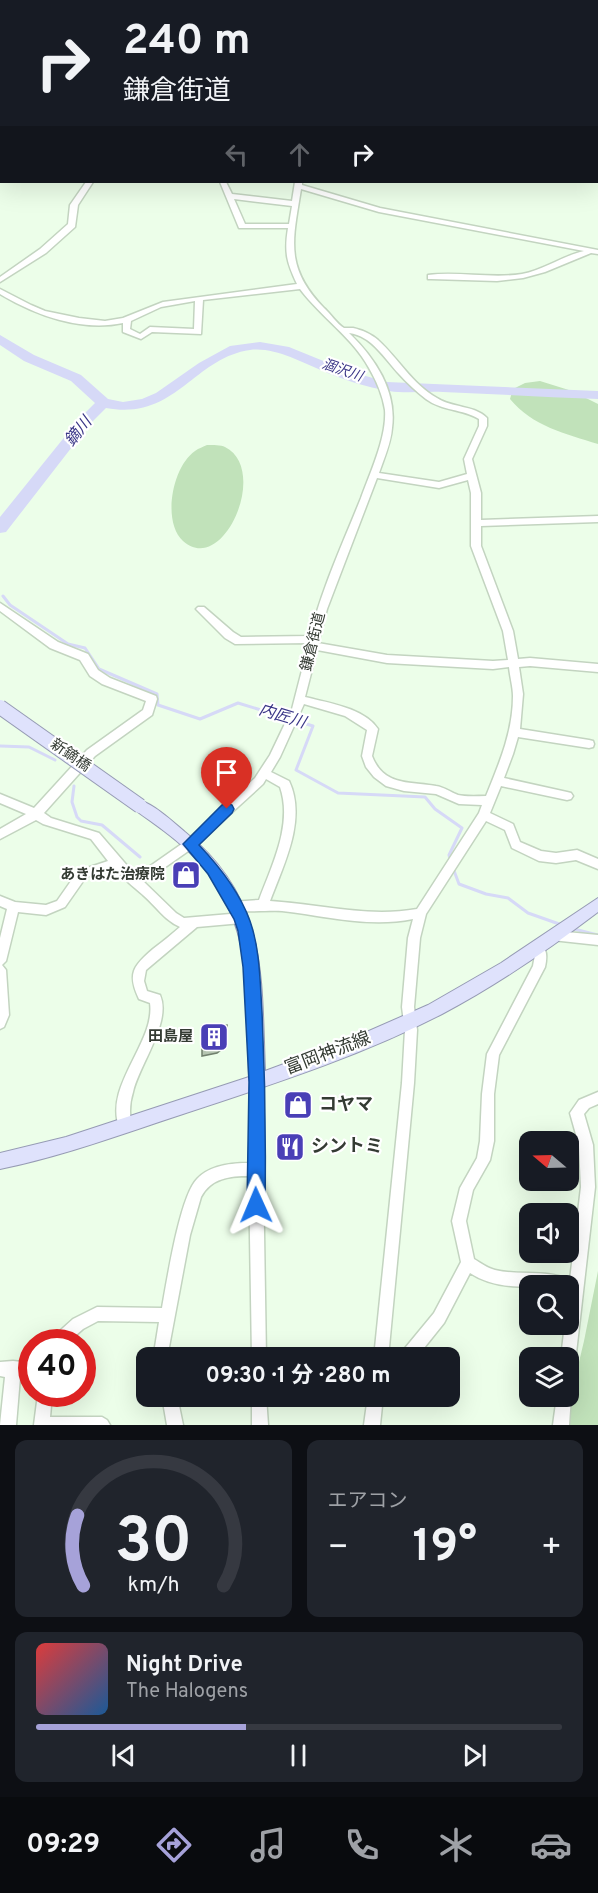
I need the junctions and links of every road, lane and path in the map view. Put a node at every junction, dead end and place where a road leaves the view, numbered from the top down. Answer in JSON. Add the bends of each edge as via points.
{"nodes":[{"id":1,"x":88,"y":183,"type":"edge"},
{"id":2,"x":223,"y":183,"type":"edge"},
{"id":3,"x":299,"y":184,"type":"edge"},
{"id":4,"x":228,"y":196,"type":"junction"},
{"id":5,"x":295,"y":204,"type":"junction"},
{"id":6,"x":292,"y":226,"type":"junction"},
{"id":7,"x":597,"y":252,"type":"edge"},
{"id":8,"x":432,"y":277,"type":"dead end"},
{"id":9,"x":0,"y":280,"type":"edge"},
{"id":10,"x":302,"y":286,"type":"junction"},
{"id":11,"x":0,"y":291,"type":"edge"},
{"id":12,"x":199,"y":299,"type":"junction"},
{"id":13,"x":127,"y":320,"type":"junction"},
{"id":14,"x":342,"y":330,"type":"junction"},
{"id":15,"x":374,"y":475,"type":"junction"},
{"id":16,"x":471,"y":476,"type":"junction"},
{"id":17,"x":598,"y":519,"type":"edge"},
{"id":18,"x":475,"y":523,"type":"junction"},
{"id":19,"x":0,"y":606,"type":"edge"},
{"id":20,"x":201,"y":609,"type":"dead end"},
{"id":21,"x":315,"y":642,"type":"junction"},
{"id":22,"x":514,"y":663,"type":"junction"},
{"id":23,"x":598,"y":668,"type":"edge"},
{"id":24,"x":300,"y":699,"type":"junction"},
{"id":25,"x":0,"y":707,"type":"edge"},
{"id":26,"x":514,"y":732,"type":"junction"},
{"id":27,"x":589,"y":744,"type":"dead end"},
{"id":28,"x":264,"y":773,"type":"junction"},
{"id":29,"x":497,"y":781,"type":"junction"},
{"id":30,"x":567,"y":796,"type":"dead end"},
{"id":31,"x":0,"y":798,"type":"edge"},
{"id":32,"x":489,"y":801,"type":"junction"},
{"id":33,"x":36,"y":814,"type":"junction"},
{"id":34,"x":484,"y":815,"type":"junction"},
{"id":35,"x":0,"y":834,"type":"edge"},
{"id":36,"x":190,"y":844,"type":"junction"},
{"id":37,"x":116,"y":864,"type":"junction"},
{"id":38,"x":598,"y":864,"type":"edge"},
{"id":39,"x":136,"y":882,"type":"junction"},
{"id":40,"x":0,"y":901,"type":"edge"},
{"id":41,"x":598,"y":904,"type":"edge"},
{"id":42,"x":263,"y":905,"type":"junction"},
{"id":43,"x":14,"y":907,"type":"junction"},
{"id":44,"x":239,"y":912,"type":"junction"},
{"id":45,"x":421,"y":913,"type":"junction"},
{"id":46,"x":193,"y":923,"type":"junction"},
{"id":47,"x":556,"y":936,"type":"junction"},
{"id":48,"x":598,"y":940,"type":"edge"},
{"id":49,"x":537,"y":948,"type":"junction"},
{"id":50,"x":0,"y":961,"type":"edge"},
{"id":51,"x":0,"y":970,"type":"edge"},
{"id":52,"x":409,"y":1022,"type":"junction"},
{"id":53,"x":0,"y":1023,"type":"edge"},
{"id":54,"x":257,"y":1082,"type":"junction"},
{"id":55,"x":598,"y":1098,"type":"edge"},
{"id":56,"x":125,"y":1125,"type":"junction"},
{"id":57,"x":0,"y":1161,"type":"edge"},
{"id":58,"x":256,"y":1169,"type":"junction"},
{"id":59,"x":468,"y":1263,"type":"junction"},
{"id":60,"x":579,"y":1275,"type":"edge"},
{"id":61,"x":519,"y":1279,"type":"edge"},
{"id":62,"x":169,"y":1315,"type":"junction"},
{"id":63,"x":72,"y":1329,"type":"edge"},
{"id":64,"x":162,"y":1347,"type":"edge"},
{"id":65,"x":259,"y":1347,"type":"edge"},
{"id":66,"x":382,"y":1347,"type":"edge"},
{"id":67,"x":415,"y":1347,"type":"edge"},
{"id":68,"x":7,"y":1369,"type":"edge"},
{"id":69,"x":44,"y":1407,"type":"edge"},
{"id":70,"x":171,"y":1407,"type":"edge"},
{"id":71,"x":260,"y":1407,"type":"edge"},
{"id":72,"x":374,"y":1407,"type":"edge"},
{"id":73,"x":563,"y":1407,"type":"edge"},
{"id":74,"x":42,"y":1424,"type":"edge"},
{"id":75,"x":8,"y":1425,"type":"edge"},
{"id":76,"x":102,"y":1425,"type":"edge"},
{"id":77,"x":175,"y":1425,"type":"edge"},
{"id":78,"x":260,"y":1425,"type":"edge"},
{"id":79,"x":372,"y":1425,"type":"edge"},
{"id":80,"x":561,"y":1425,"type":"edge"}],
"edges":[{"from":1,"to":9,"type":"street","via":[[74,205],[72,225],[43,251]]},
{"from":2,"to":4,"type":"street"},
{"from":3,"to":5,"type":"street"},
{"from":3,"to":7,"type":"street","via":[[379,210]]},
{"from":4,"to":5,"type":"street"},
{"from":4,"to":6,"type":"street","via":[[242,226]]},
{"from":5,"to":6,"type":"street"},
{"from":6,"to":10,"type":"street","via":[[291,262]]},
{"from":7,"to":8,"type":"street","via":[[571,256],[550,268],[520,276]]},
{"from":10,"to":12,"type":"street"},
{"from":10,"to":14,"type":"street"},
{"from":11,"to":13,"type":"street","via":[[52,315],[103,322]]},
{"from":12,"to":13,"type":"street","via":[[155,306]]},
{"from":12,"to":13,"type":"street","via":[[198,332],[150,329],[141,336],[126,330]]},
{"from":14,"to":15,"type":"street","name":"鎌倉街道","via":[[372,366],[389,410],[388,430]]},
{"from":14,"to":16,"type":"street","via":[[369,335],[435,401],[473,411],[483,418],[468,459]]},
{"from":15,"to":16,"type":"street","via":[[439,485]]},
{"from":15,"to":21,"type":"street","name":"鎌倉街道","via":[[322,609]]},
{"from":16,"to":18,"type":"street","via":[[476,493]]},
{"from":17,"to":18,"type":"street"},
{"from":18,"to":22,"type":"street","via":[[476,546],[501,607]]},
{"from":19,"to":33,"type":"street","via":[[54,645],[84,657],[94,674],[105,681],[152,699],[148,712],[91,753]]},
{"from":20,"to":21,"type":"street","via":[[239,641]]},
{"from":21,"to":22,"type":"street","via":[[387,659]]},
{"from":21,"to":24,"type":"street","name":"鎌倉街道"},
{"from":22,"to":23,"type":"street"},
{"from":22,"to":26,"type":"street","via":[[518,694]]},
{"from":24,"to":28,"type":"street","name":"鎌倉街道"},
{"from":24,"to":32,"type":"street","via":[[367,722],[373,729],[367,756],[370,764],[390,783],[437,790],[459,800]]},
{"from":25,"to":36,"type":"main road","name":"新鏑橋","bridge":true},
{"from":26,"to":27,"type":"street"},
{"from":26,"to":29,"type":"street"},
{"from":28,"to":36,"type":"street","name":"鎌倉街道"},
{"from":28,"to":42,"type":"street","via":[[285,784],[292,804],[289,827]]},
{"from":29,"to":30,"type":"street"},
{"from":29,"to":32,"type":"street"},
{"from":31,"to":33,"type":"street"},
{"from":32,"to":34,"type":"street"},
{"from":33,"to":35,"type":"street"},
{"from":33,"to":37,"type":"street","via":[[94,836]]},
{"from":34,"to":38,"type":"street","via":[[509,828],[520,848],[546,858],[577,855]]},
{"from":34,"to":45,"type":"street"},
{"from":36,"to":39,"type":"street","name":"鎌倉街道"},
{"from":36,"to":44,"type":"main road","name":"新鏑橋","via":[[214,870]]},
{"from":37,"to":39,"type":"street"},
{"from":37,"to":43,"type":"street","via":[[82,874],[61,904],[46,910]]},
{"from":39,"to":46,"type":"street","via":[[172,917],[182,923]]},
{"from":40,"to":43,"type":"street"},
{"from":41,"to":47,"type":"main road","name":"富岡神流線"},
{"from":42,"to":44,"type":"street"},
{"from":42,"to":45,"type":"street","via":[[357,918],[404,918]]},
{"from":43,"to":50,"type":"street"},
{"from":44,"to":46,"type":"street"},
{"from":44,"to":54,"type":"main road","name":"新鏑橋","via":[[251,967]]},
{"from":45,"to":52,"type":"street","via":[[414,938]]},
{"from":46,"to":56,"type":"street","via":[[138,973],[143,995],[156,999],[160,1006],[129,1083],[122,1114]]},
{"from":47,"to":48,"type":"street"},
{"from":47,"to":49,"type":"main road","name":"富岡神流線"},
{"from":49,"to":52,"type":"main road","name":"富岡神流線"},
{"from":49,"to":59,"type":"street","via":[[541,954],[539,967],[493,1054],[487,1141],[483,1160],[467,1188],[459,1221]]},
{"from":51,"to":53,"type":"street"},
{"from":52,"to":54,"type":"main road","name":"富岡神流線"},
{"from":52,"to":66,"type":"street","via":[[408,1083]]},
{"from":54,"to":56,"type":"main road","name":"富岡神流線"},
{"from":54,"to":58,"type":"street"},
{"from":55,"to":60,"type":"street","via":[[584,1104],[577,1113],[586,1144],[588,1187]]},
{"from":56,"to":57,"type":"main road","name":"富岡神流線","via":[[38,1154]]},
{"from":58,"to":62,"type":"street","via":[[233,1169],[208,1177],[198,1188]]},
{"from":58,"to":65,"type":"street"},
{"from":59,"to":61,"type":"street","via":[[490,1278]]},
{"from":59,"to":67,"type":"street","via":[[439,1318]]},
{"from":62,"to":63,"type":"street","via":[[96,1314]]},
{"from":62,"to":64,"type":"street"},
{"from":68,"to":75,"type":"street"},
{"from":69,"to":74,"type":"street"},
{"from":70,"to":77,"type":"street"},
{"from":71,"to":78,"type":"street"},
{"from":72,"to":79,"type":"street"},
{"from":73,"to":80,"type":"street"},
{"from":74,"to":76,"type":"street"}]}
